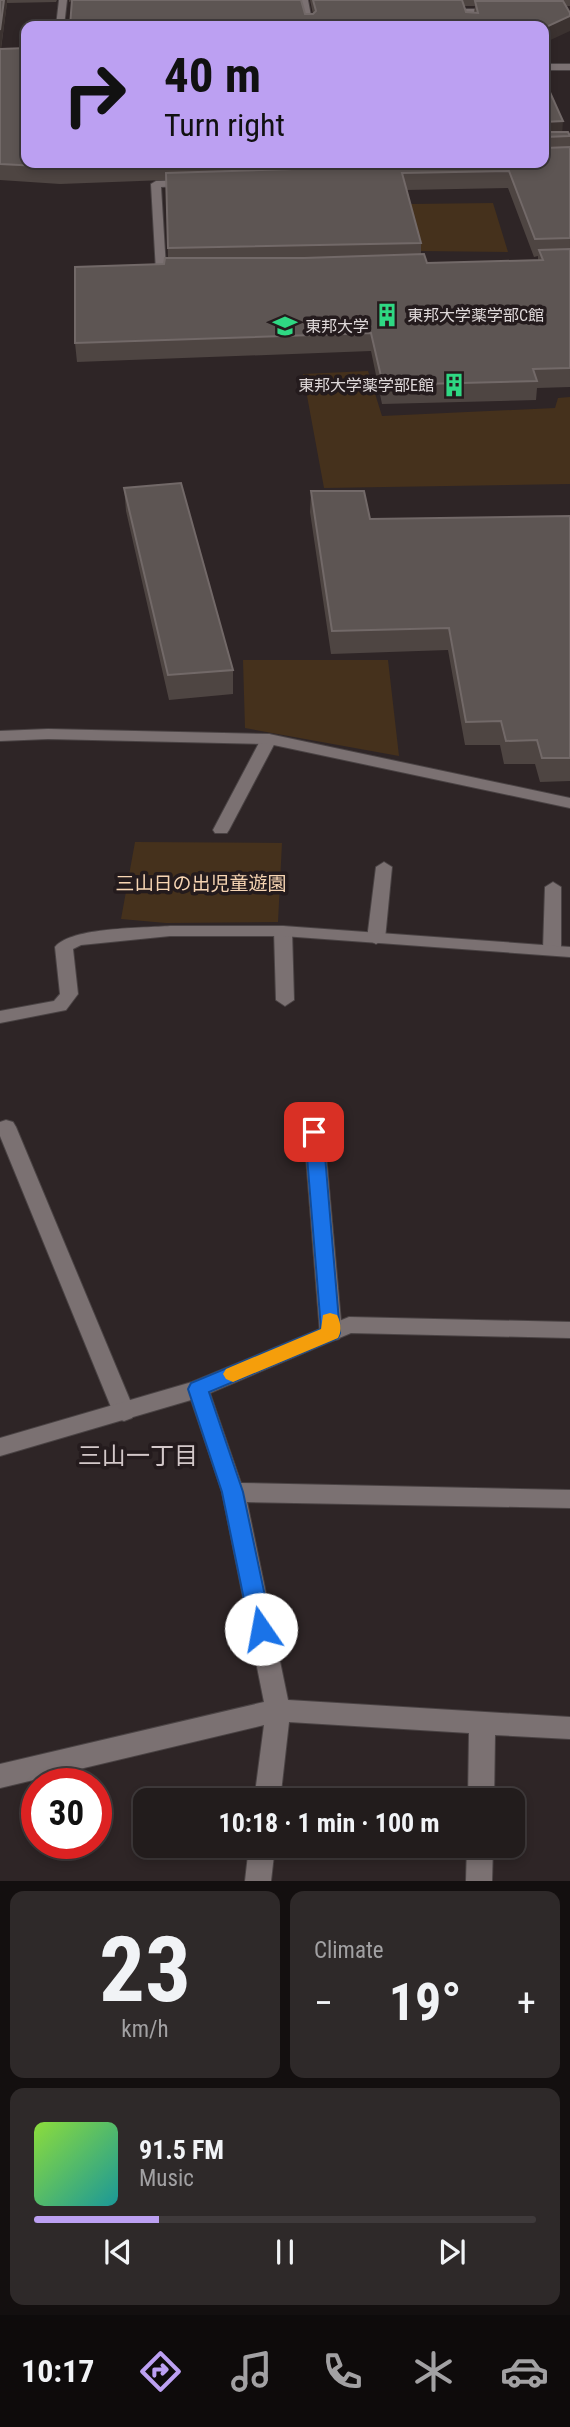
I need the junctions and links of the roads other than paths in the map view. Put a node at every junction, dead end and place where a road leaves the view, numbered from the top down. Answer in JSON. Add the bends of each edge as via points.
{"nodes":[{"id":1,"x":63,"y":0,"type":"edge"},
{"id":2,"x":304,"y":0,"type":"edge"},
{"id":3,"x":461,"y":0,"type":"edge"},
{"id":4,"x":466,"y":11,"type":"junction"},
{"id":5,"x":505,"y":11,"type":"edge"},
{"id":6,"x":61,"y":21,"type":"edge"},
{"id":7,"x":308,"y":21,"type":"edge"},
{"id":8,"x":470,"y":21,"type":"edge"},
{"id":9,"x":570,"y":66,"type":"edge"},
{"id":10,"x":549,"y":67,"type":"edge"},
{"id":11,"x":285,"y":168,"type":"edge"},
{"id":12,"x":275,"y":181,"type":"edge"},
{"id":13,"x":196,"y":183,"type":"edge"},
{"id":14,"x":187,"y":271,"type":"edge"},
{"id":15,"x":0,"y":736,"type":"edge"},
{"id":16,"x":269,"y":739,"type":"junction"},
{"id":17,"x":570,"y":803,"type":"edge"},
{"id":18,"x":221,"y":830,"type":"dead end"},
{"id":19,"x":384,"y":867,"type":"dead end"},
{"id":20,"x":553,"y":887,"type":"dead end"},
{"id":21,"x":283,"y":931,"type":"junction"},
{"id":22,"x":376,"y":939,"type":"junction"},
{"id":23,"x":561,"y":951,"type":"edge"},
{"id":24,"x":285,"y":1000,"type":"dead end"},
{"id":25,"x":0,"y":1017,"type":"edge"},
{"id":26,"x":6,"y":1127,"type":"dead end"},
{"id":27,"x":314,"y":1132,"type":"dead end"},
{"id":28,"x":570,"y":1330,"type":"edge"},
{"id":29,"x":331,"y":1333,"type":"junction"},
{"id":30,"x":198,"y":1389,"type":"junction"},
{"id":31,"x":124,"y":1412,"type":"junction"},
{"id":32,"x":0,"y":1447,"type":"edge"},
{"id":33,"x":233,"y":1492,"type":"junction"},
{"id":34,"x":570,"y":1499,"type":"edge"},
{"id":35,"x":278,"y":1710,"type":"junction"},
{"id":36,"x":482,"y":1722,"type":"junction"},
{"id":37,"x":570,"y":1728,"type":"edge"},
{"id":38,"x":0,"y":1776,"type":"edge"},
{"id":39,"x":269,"y":1788,"type":"edge"},
{"id":40,"x":481,"y":1788,"type":"edge"},
{"id":41,"x":261,"y":1858,"type":"edge"},
{"id":42,"x":480,"y":1858,"type":"edge"},
{"id":43,"x":258,"y":1881,"type":"edge"},
{"id":44,"x":479,"y":1881,"type":"edge"}],
"edges":[{"from":1,"to":6,"type":"street"},
{"from":2,"to":7,"type":"street"},
{"from":3,"to":4,"type":"street"},
{"from":4,"to":5,"type":"street"},
{"from":4,"to":8,"type":"street"},
{"from":9,"to":10,"type":"street"},
{"from":11,"to":12,"type":"street","via":[[288,179]]},
{"from":13,"to":14,"type":"street","via":[[156,184],[161,271]]},
{"from":15,"to":16,"type":"street"},
{"from":16,"to":17,"type":"street"},
{"from":16,"to":18,"type":"street"},
{"from":19,"to":22,"type":"street"},
{"from":20,"to":23,"type":"street"},
{"from":21,"to":22,"type":"street"},
{"from":21,"to":24,"type":"street"},
{"from":21,"to":25,"type":"street","via":[[170,931],[77,940],[64,947],[69,994],[60,1006]]},
{"from":22,"to":23,"type":"street"},
{"from":26,"to":31,"type":"street"},
{"from":27,"to":29,"type":"street"},
{"from":28,"to":29,"type":"street","via":[[349,1325]]},
{"from":29,"to":30,"type":"street"},
{"from":30,"to":31,"type":"street"},
{"from":30,"to":33,"type":"street"},
{"from":31,"to":32,"type":"street"},
{"from":33,"to":34,"type":"street"},
{"from":33,"to":35,"type":"street"},
{"from":35,"to":36,"type":"street"},
{"from":35,"to":38,"type":"street"},
{"from":35,"to":39,"type":"street"},
{"from":36,"to":37,"type":"street"},
{"from":36,"to":40,"type":"street"},
{"from":41,"to":43,"type":"street"},
{"from":42,"to":44,"type":"street"}]}
